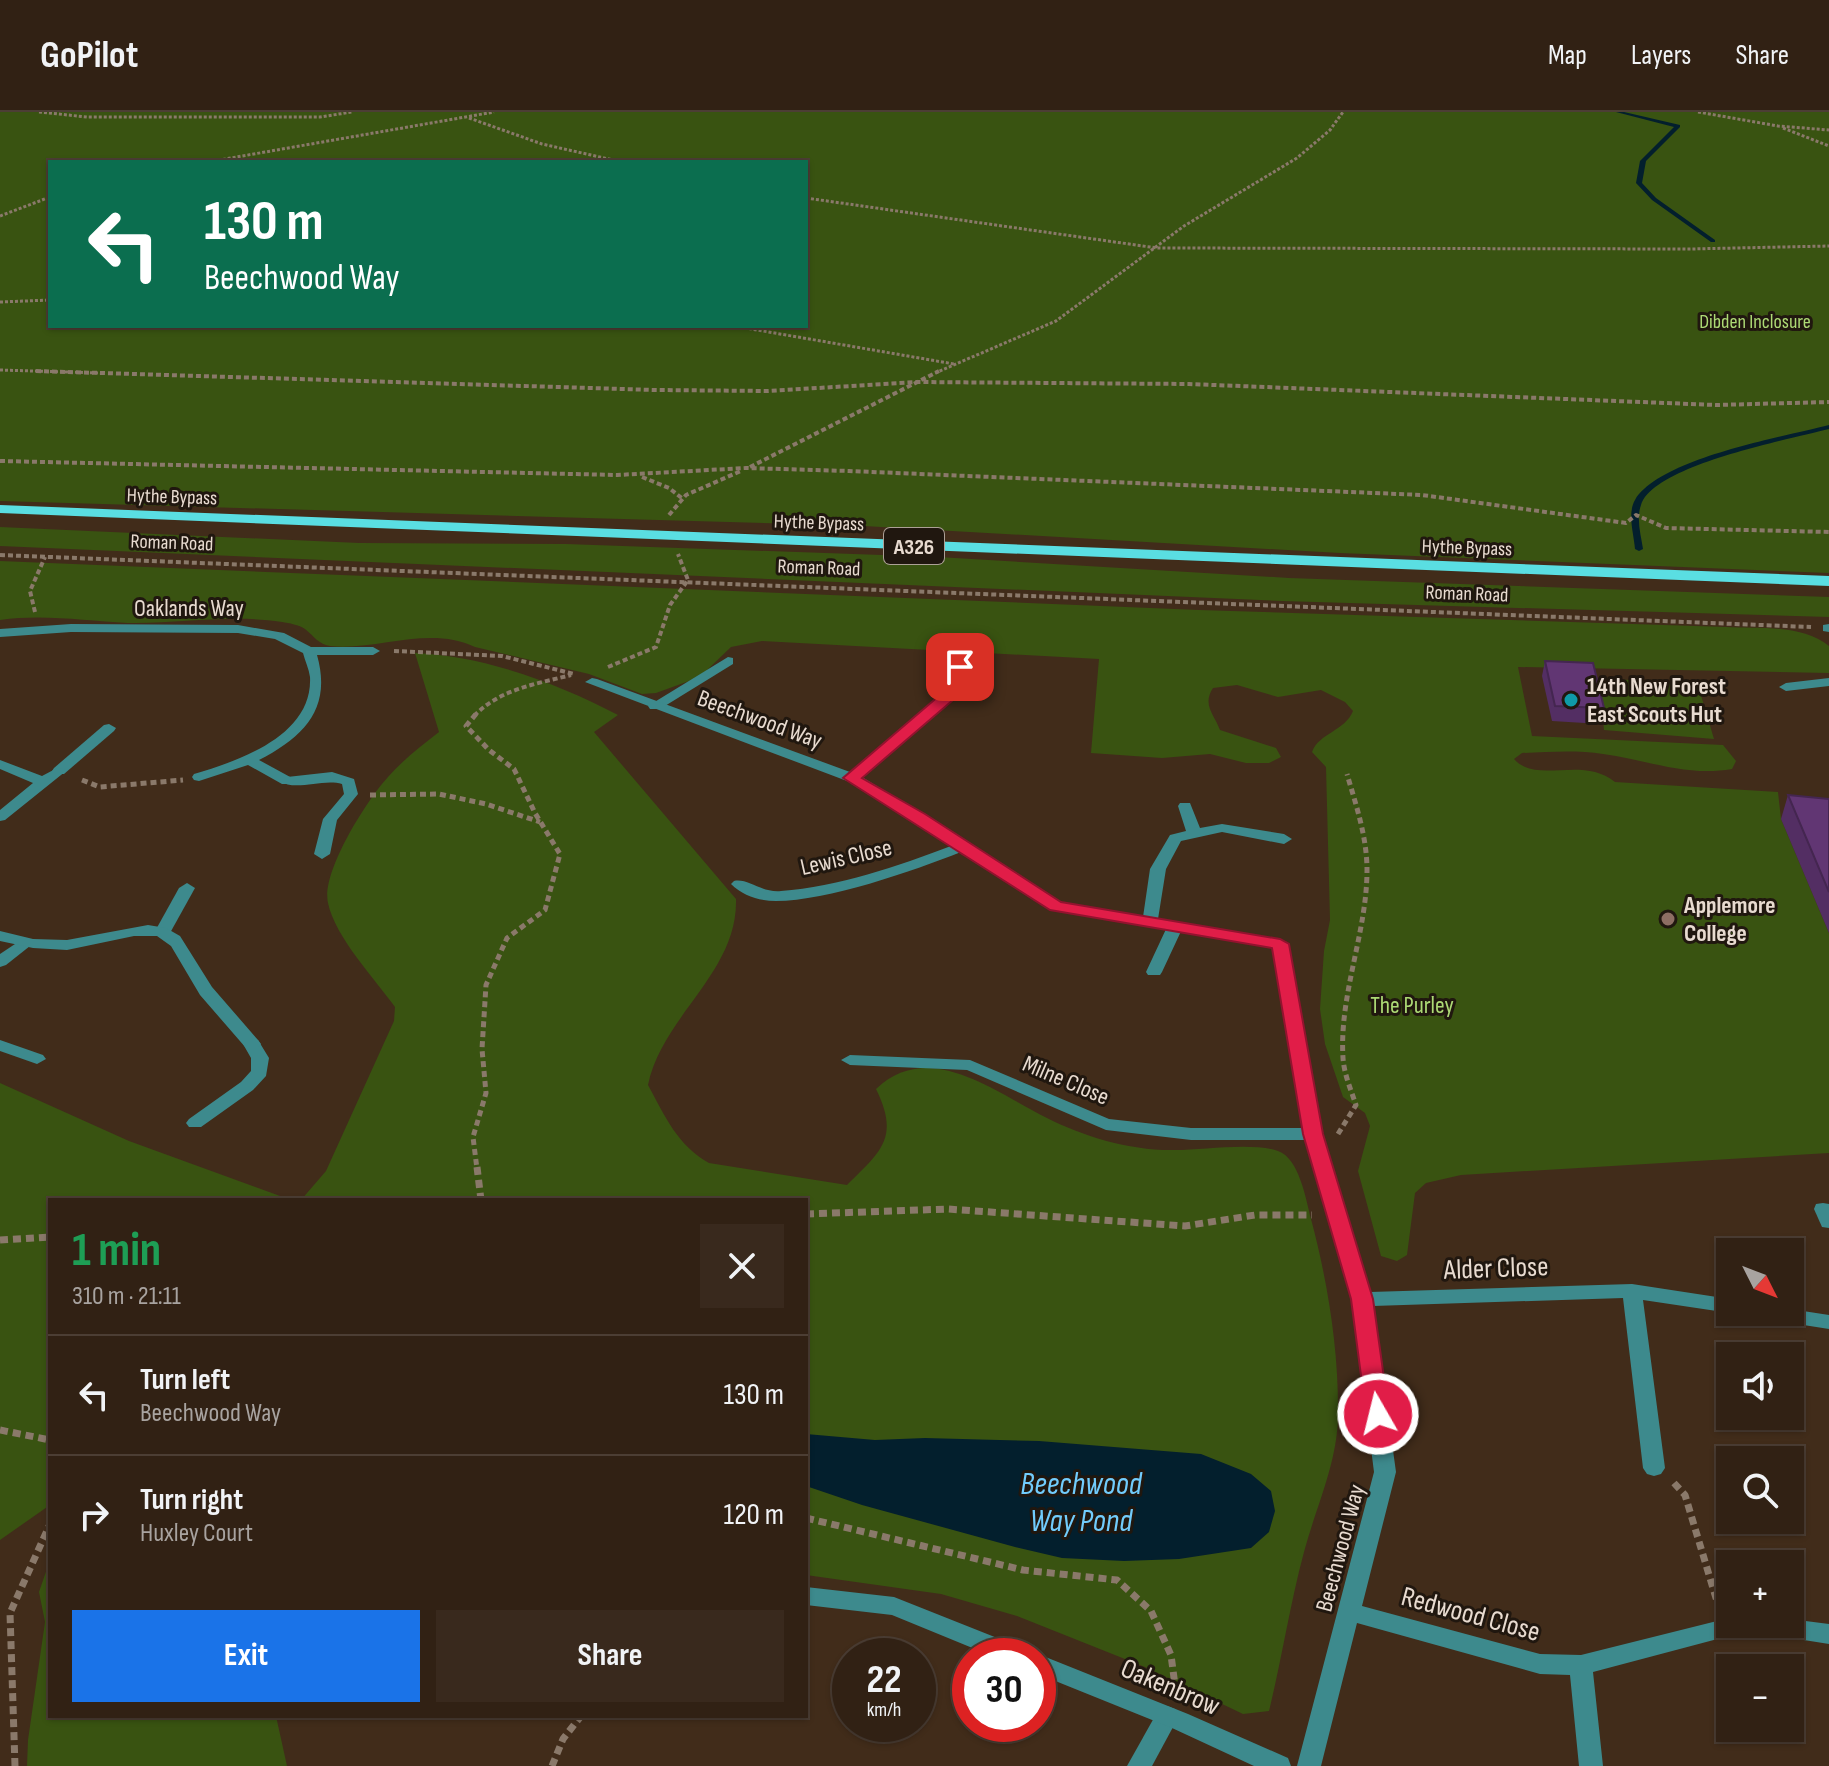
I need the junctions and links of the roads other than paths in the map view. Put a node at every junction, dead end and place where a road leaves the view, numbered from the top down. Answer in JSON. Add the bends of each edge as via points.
{"nodes":[{"id":1,"x":0,"y":509,"type":"edge"},
{"id":2,"x":1829,"y":581,"type":"edge"},
{"id":3,"x":0,"y":633,"type":"edge"},
{"id":4,"x":309,"y":651,"type":"junction"},
{"id":5,"x":373,"y":651,"type":"road end"},
{"id":6,"x":728,"y":661,"type":"dead end"},
{"id":7,"x":960,"y":667,"type":"dead end"},
{"id":8,"x":593,"y":674,"type":"road end"},
{"id":9,"x":1829,"y":682,"type":"edge"},
{"id":10,"x":1786,"y":687,"type":"dead end"},
{"id":11,"x":655,"y":706,"type":"junction"},
{"id":12,"x":109,"y":728,"type":"dead end"},
{"id":13,"x":251,"y":761,"type":"junction"},
{"id":14,"x":0,"y":764,"type":"edge"},
{"id":15,"x":199,"y":777,"type":"road end"},
{"id":16,"x":852,"y":778,"type":"junction"},
{"id":17,"x":43,"y":782,"type":"junction"},
{"id":18,"x":1185,"y":806,"type":"dead end"},
{"id":19,"x":0,"y":817,"type":"edge"},
{"id":20,"x":1195,"y":834,"type":"junction"},
{"id":21,"x":1284,"y":839,"type":"dead end"},
{"id":22,"x":964,"y":846,"type":"junction"},
{"id":23,"x":322,"y":854,"type":"dead end"},
{"id":24,"x":739,"y":884,"type":"dead end"},
{"id":25,"x":187,"y":888,"type":"dead end"},
{"id":26,"x":1150,"y":922,"type":"junction"},
{"id":27,"x":1175,"y":927,"type":"junction"},
{"id":28,"x":162,"y":933,"type":"junction"},
{"id":29,"x":0,"y":936,"type":"edge"},
{"id":30,"x":24,"y":943,"type":"junction"},
{"id":31,"x":0,"y":962,"type":"edge"},
{"id":32,"x":1154,"y":972,"type":"dead end"},
{"id":33,"x":0,"y":1045,"type":"edge"},
{"id":34,"x":37,"y":1059,"type":"dead end"},
{"id":35,"x":850,"y":1060,"type":"dead end"},
{"id":36,"x":195,"y":1123,"type":"dead end"},
{"id":37,"x":1313,"y":1134,"type":"junction"},
{"id":38,"x":1632,"y":1291,"type":"junction"},
{"id":39,"x":1362,"y":1299,"type":"junction"},
{"id":40,"x":1716,"y":1304,"type":"edge"},
{"id":41,"x":1804,"y":1318,"type":"edge"},
{"id":42,"x":1829,"y":1322,"type":"edge"},
{"id":43,"x":1654,"y":1468,"type":"road end"},
{"id":44,"x":808,"y":1596,"type":"edge"},
{"id":45,"x":1347,"y":1611,"type":"junction"},
{"id":46,"x":1829,"y":1634,"type":"edge"},
{"id":47,"x":973,"y":1638,"type":"edge"},
{"id":48,"x":1581,"y":1665,"type":"junction"},
{"id":49,"x":1056,"y":1671,"type":"edge"},
{"id":50,"x":1174,"y":1719,"type":"junction"},
{"id":51,"x":1139,"y":1766,"type":"edge"},
{"id":52,"x":1279,"y":1766,"type":"edge"},
{"id":53,"x":1309,"y":1766,"type":"edge"},
{"id":54,"x":1591,"y":1766,"type":"edge"}],
"edges":[{"from":1,"to":2,"type":"main road","name":"Hythe Bypass","number":"A326"},
{"from":3,"to":4,"type":"street","name":"Oaklands Way","via":[[257,630]]},
{"from":4,"to":5,"type":"street","name":"Oaklands Way"},
{"from":4,"to":13,"type":"street","via":[[316,681],[304,717],[277,747]]},
{"from":6,"to":11,"type":"street"},
{"from":7,"to":16,"type":"street","via":[[955,691]]},
{"from":8,"to":11,"type":"street","name":"Beechwood Way"},
{"from":9,"to":10,"type":"street"},
{"from":11,"to":16,"type":"street","name":"Beechwood Way"},
{"from":12,"to":17,"type":"street"},
{"from":13,"to":15,"type":"street"},
{"from":13,"to":23,"type":"street","via":[[287,781],[339,777],[349,782],[351,794],[330,819]]},
{"from":14,"to":17,"type":"street"},
{"from":16,"to":22,"type":"street","name":"Beechwood Way"},
{"from":17,"to":19,"type":"street"},
{"from":18,"to":20,"type":"street"},
{"from":20,"to":21,"type":"street","via":[[1222,828]]},
{"from":20,"to":26,"type":"street","via":[[1175,838],[1158,869]]},
{"from":22,"to":24,"type":"street","name":"Lewis Close","via":[[887,873],[799,893],[762,896]]},
{"from":22,"to":26,"type":"street","name":"Beechwood Way","via":[[1056,907]]},
{"from":25,"to":28,"type":"street"},
{"from":26,"to":27,"type":"street","name":"Beechwood Way"},
{"from":27,"to":32,"type":"street"},
{"from":27,"to":37,"type":"street","name":"Beechwood Way","via":[[1280,944]]},
{"from":28,"to":30,"type":"street","via":[[137,931],[66,945]]},
{"from":28,"to":36,"type":"street","via":[[182,950],[193,973],[260,1058],[260,1072],[247,1086]]},
{"from":29,"to":30,"type":"street"},
{"from":30,"to":31,"type":"street"},
{"from":33,"to":34,"type":"street"},
{"from":35,"to":37,"type":"street","name":"Milne Close","via":[[970,1065],[1106,1124],[1191,1134]]},
{"from":37,"to":39,"type":"street","name":"Beechwood Way"},
{"from":38,"to":39,"type":"street","name":"Alder Close"},
{"from":38,"to":40,"type":"street","name":"Alder Close"},
{"from":38,"to":43,"type":"street"},
{"from":39,"to":45,"type":"street","name":"Beechwood Way","via":[[1385,1472]]},
{"from":41,"to":42,"type":"street"},
{"from":44,"to":47,"type":"street","via":[[894,1606]]},
{"from":45,"to":48,"type":"street","name":"Redwood Close","via":[[1540,1664]]},
{"from":45,"to":53,"type":"street","name":"Beechwood Way"},
{"from":46,"to":48,"type":"street","name":"Redwood Close","via":[[1725,1628]]},
{"from":48,"to":54,"type":"street"},
{"from":49,"to":50,"type":"street","name":"Oakenbrow"},
{"from":50,"to":51,"type":"street"},
{"from":50,"to":52,"type":"street","name":"Oakenbrow"}]}
